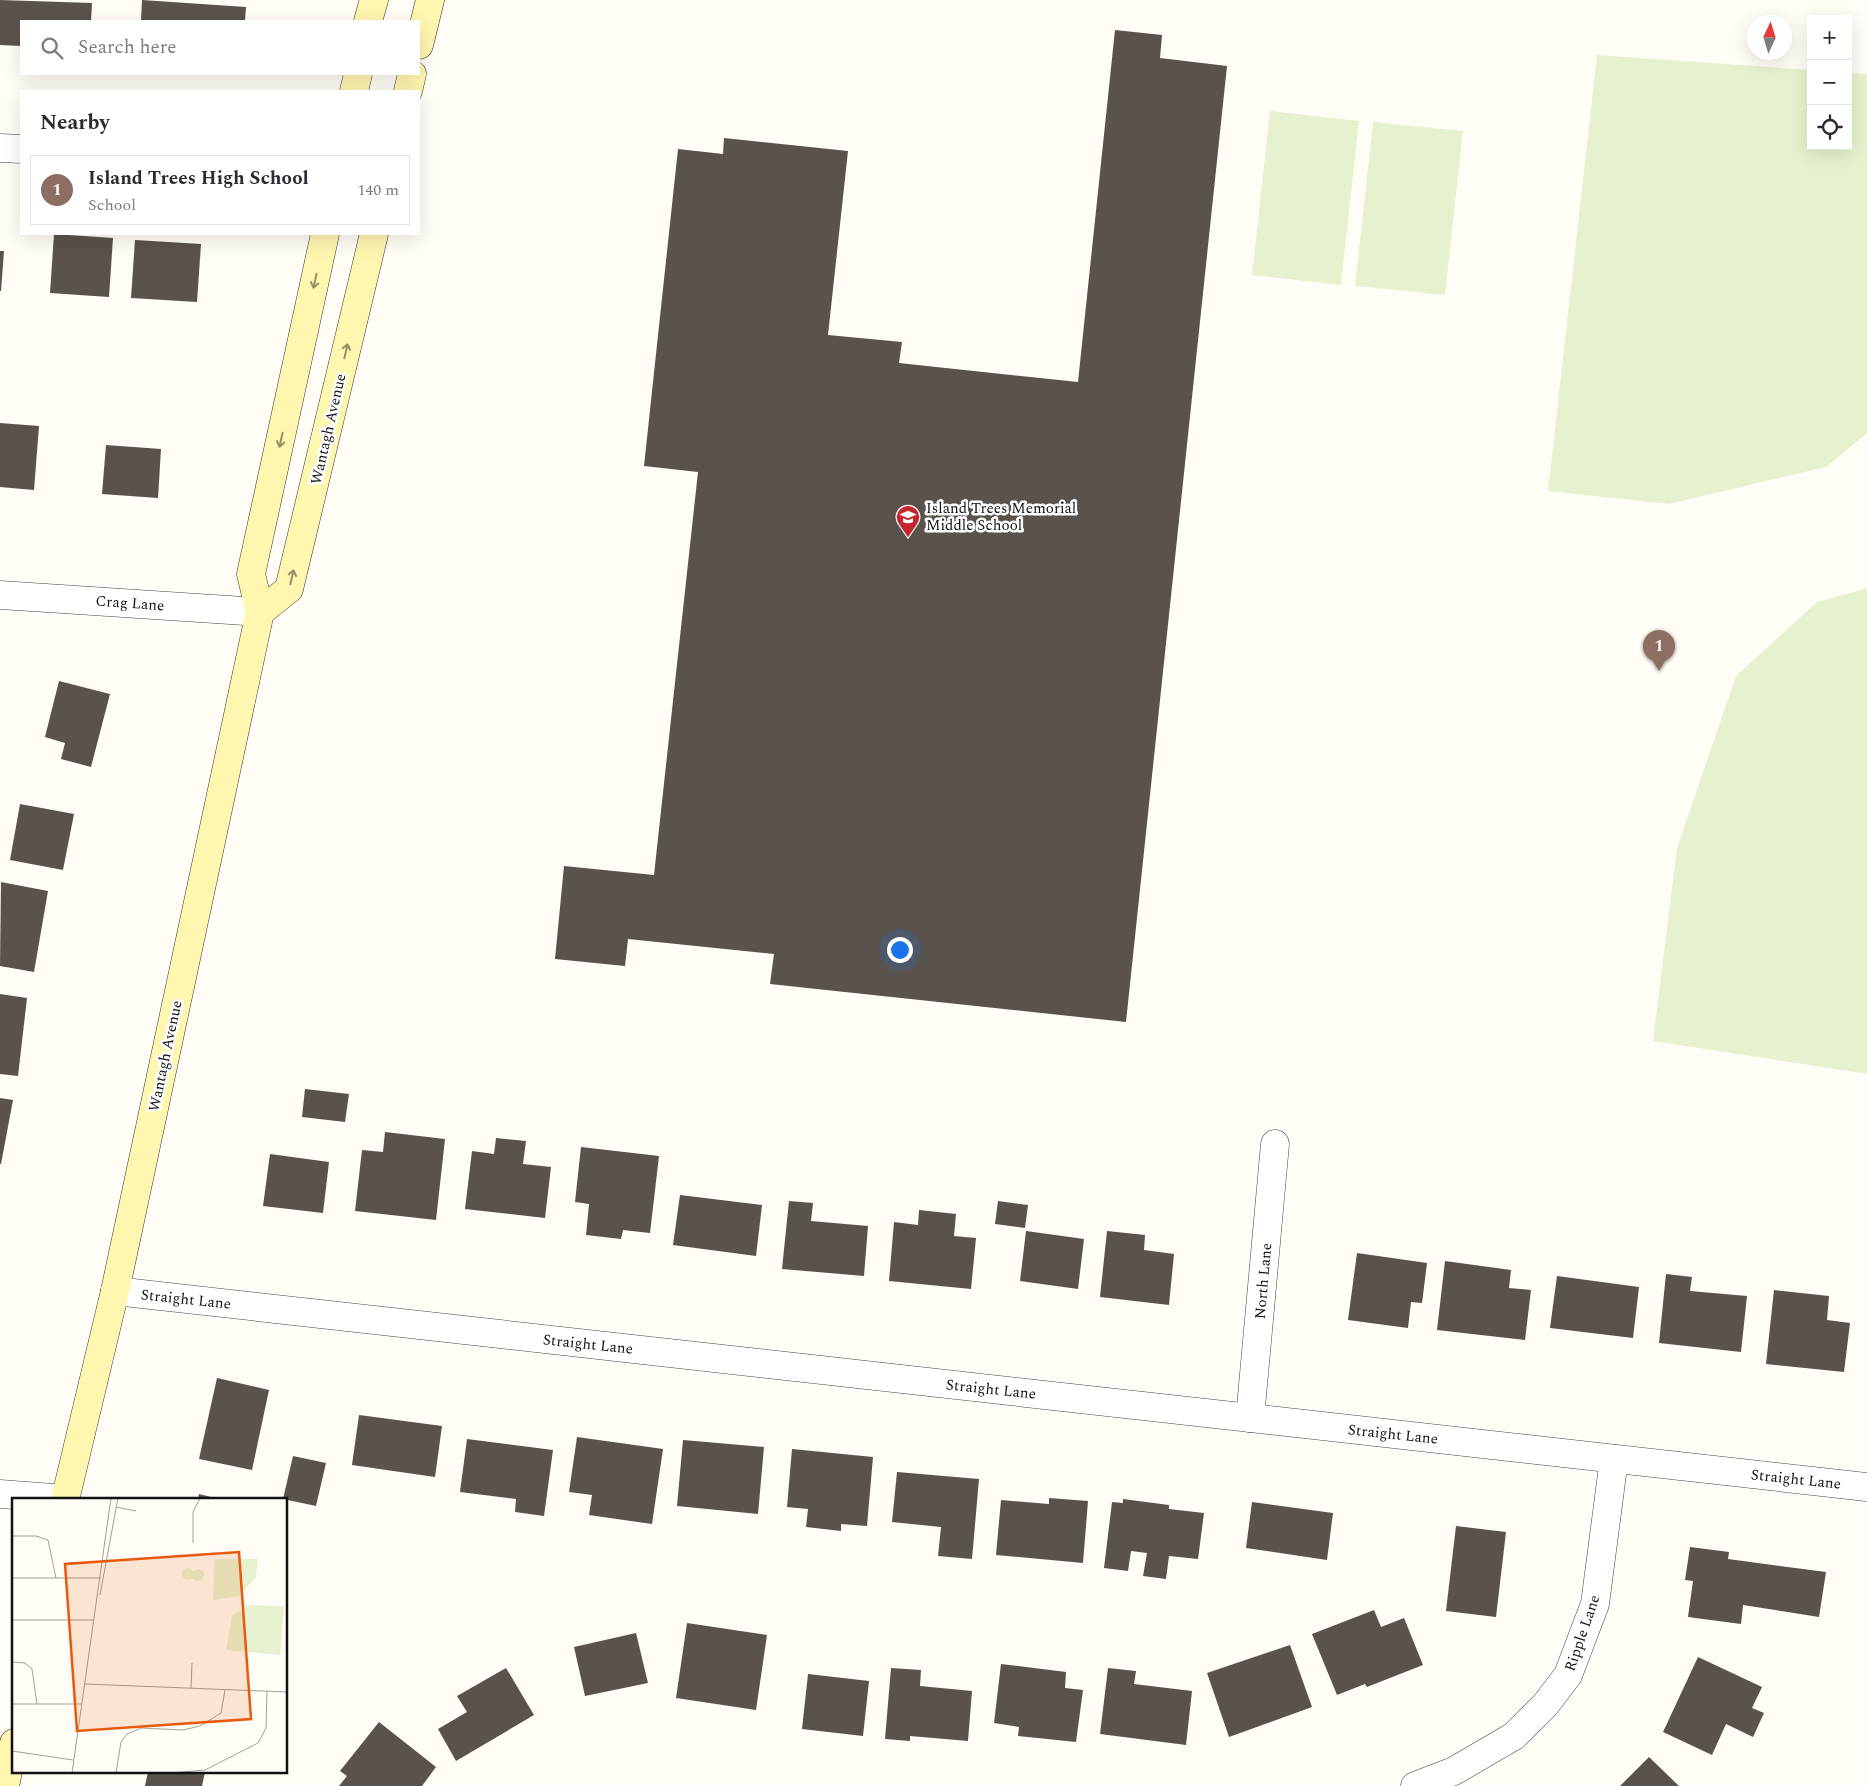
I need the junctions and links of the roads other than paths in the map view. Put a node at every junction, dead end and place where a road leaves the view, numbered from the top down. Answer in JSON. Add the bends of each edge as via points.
{"nodes":[{"id":1,"x":374,"y":0,"type":"edge"},
{"id":2,"x":430,"y":0,"type":"edge"},
{"id":3,"x":368,"y":20,"type":"edge"},
{"id":4,"x":420,"y":40,"type":"edge"},
{"id":5,"x":358,"y":75,"type":"edge"},
{"id":6,"x":412,"y":75,"type":"edge"},
{"id":7,"x":354,"y":90,"type":"edge"},
{"id":8,"x":408,"y":90,"type":"edge"},
{"id":9,"x":0,"y":148,"type":"edge"},
{"id":10,"x":20,"y":149,"type":"edge"},
{"id":11,"x":325,"y":235,"type":"edge"},
{"id":12,"x":374,"y":235,"type":"edge"},
{"id":13,"x":0,"y":595,"type":"edge"},
{"id":14,"x":260,"y":612,"type":"junction"},
{"id":15,"x":1275,"y":1144,"type":"dead end"},
{"id":16,"x":115,"y":1291,"type":"junction"},
{"id":17,"x":1250,"y":1418,"type":"junction"},
{"id":18,"x":1614,"y":1459,"type":"junction"},
{"id":19,"x":1867,"y":1487,"type":"edge"},
{"id":20,"x":0,"y":1494,"type":"edge"},
{"id":21,"x":44,"y":1498,"type":"edge"},
{"id":22,"x":66,"y":1498,"type":"edge"},
{"id":23,"x":12,"y":1752,"type":"edge"},
{"id":24,"x":4,"y":1786,"type":"edge"},
{"id":25,"x":1415,"y":1786,"type":"edge"}],
"edges":[{"from":1,"to":3,"type":"main road"},
{"from":2,"to":4,"type":"main road"},
{"from":5,"to":7,"type":"main road"},
{"from":6,"to":8,"type":"main road"},
{"from":9,"to":10,"type":"street"},
{"from":11,"to":14,"type":"main road","name":"Wantagh Avenue","one_way":true,"via":[[252,574]]},
{"from":14,"to":12,"type":"main road","name":"Wantagh Avenue","one_way":true,"via":[[289,589]]},
{"from":13,"to":14,"type":"street","name":"Crag Lane"},
{"from":14,"to":16,"type":"main road","name":"Wantagh Avenue"},
{"from":15,"to":17,"type":"street","name":"North Lane"},
{"from":16,"to":17,"type":"street","name":"Straight Lane"},
{"from":16,"to":22,"type":"main road","name":"Wantagh Avenue"},
{"from":17,"to":18,"type":"street","name":"Straight Lane"},
{"from":18,"to":19,"type":"street","name":"Straight Lane"},
{"from":18,"to":25,"type":"street","name":"Ripple Lane","via":[[1595,1604],[1568,1675],[1546,1704],[1514,1736],[1454,1771]]},
{"from":20,"to":21,"type":"street"},
{"from":23,"to":24,"type":"main road"}]}
